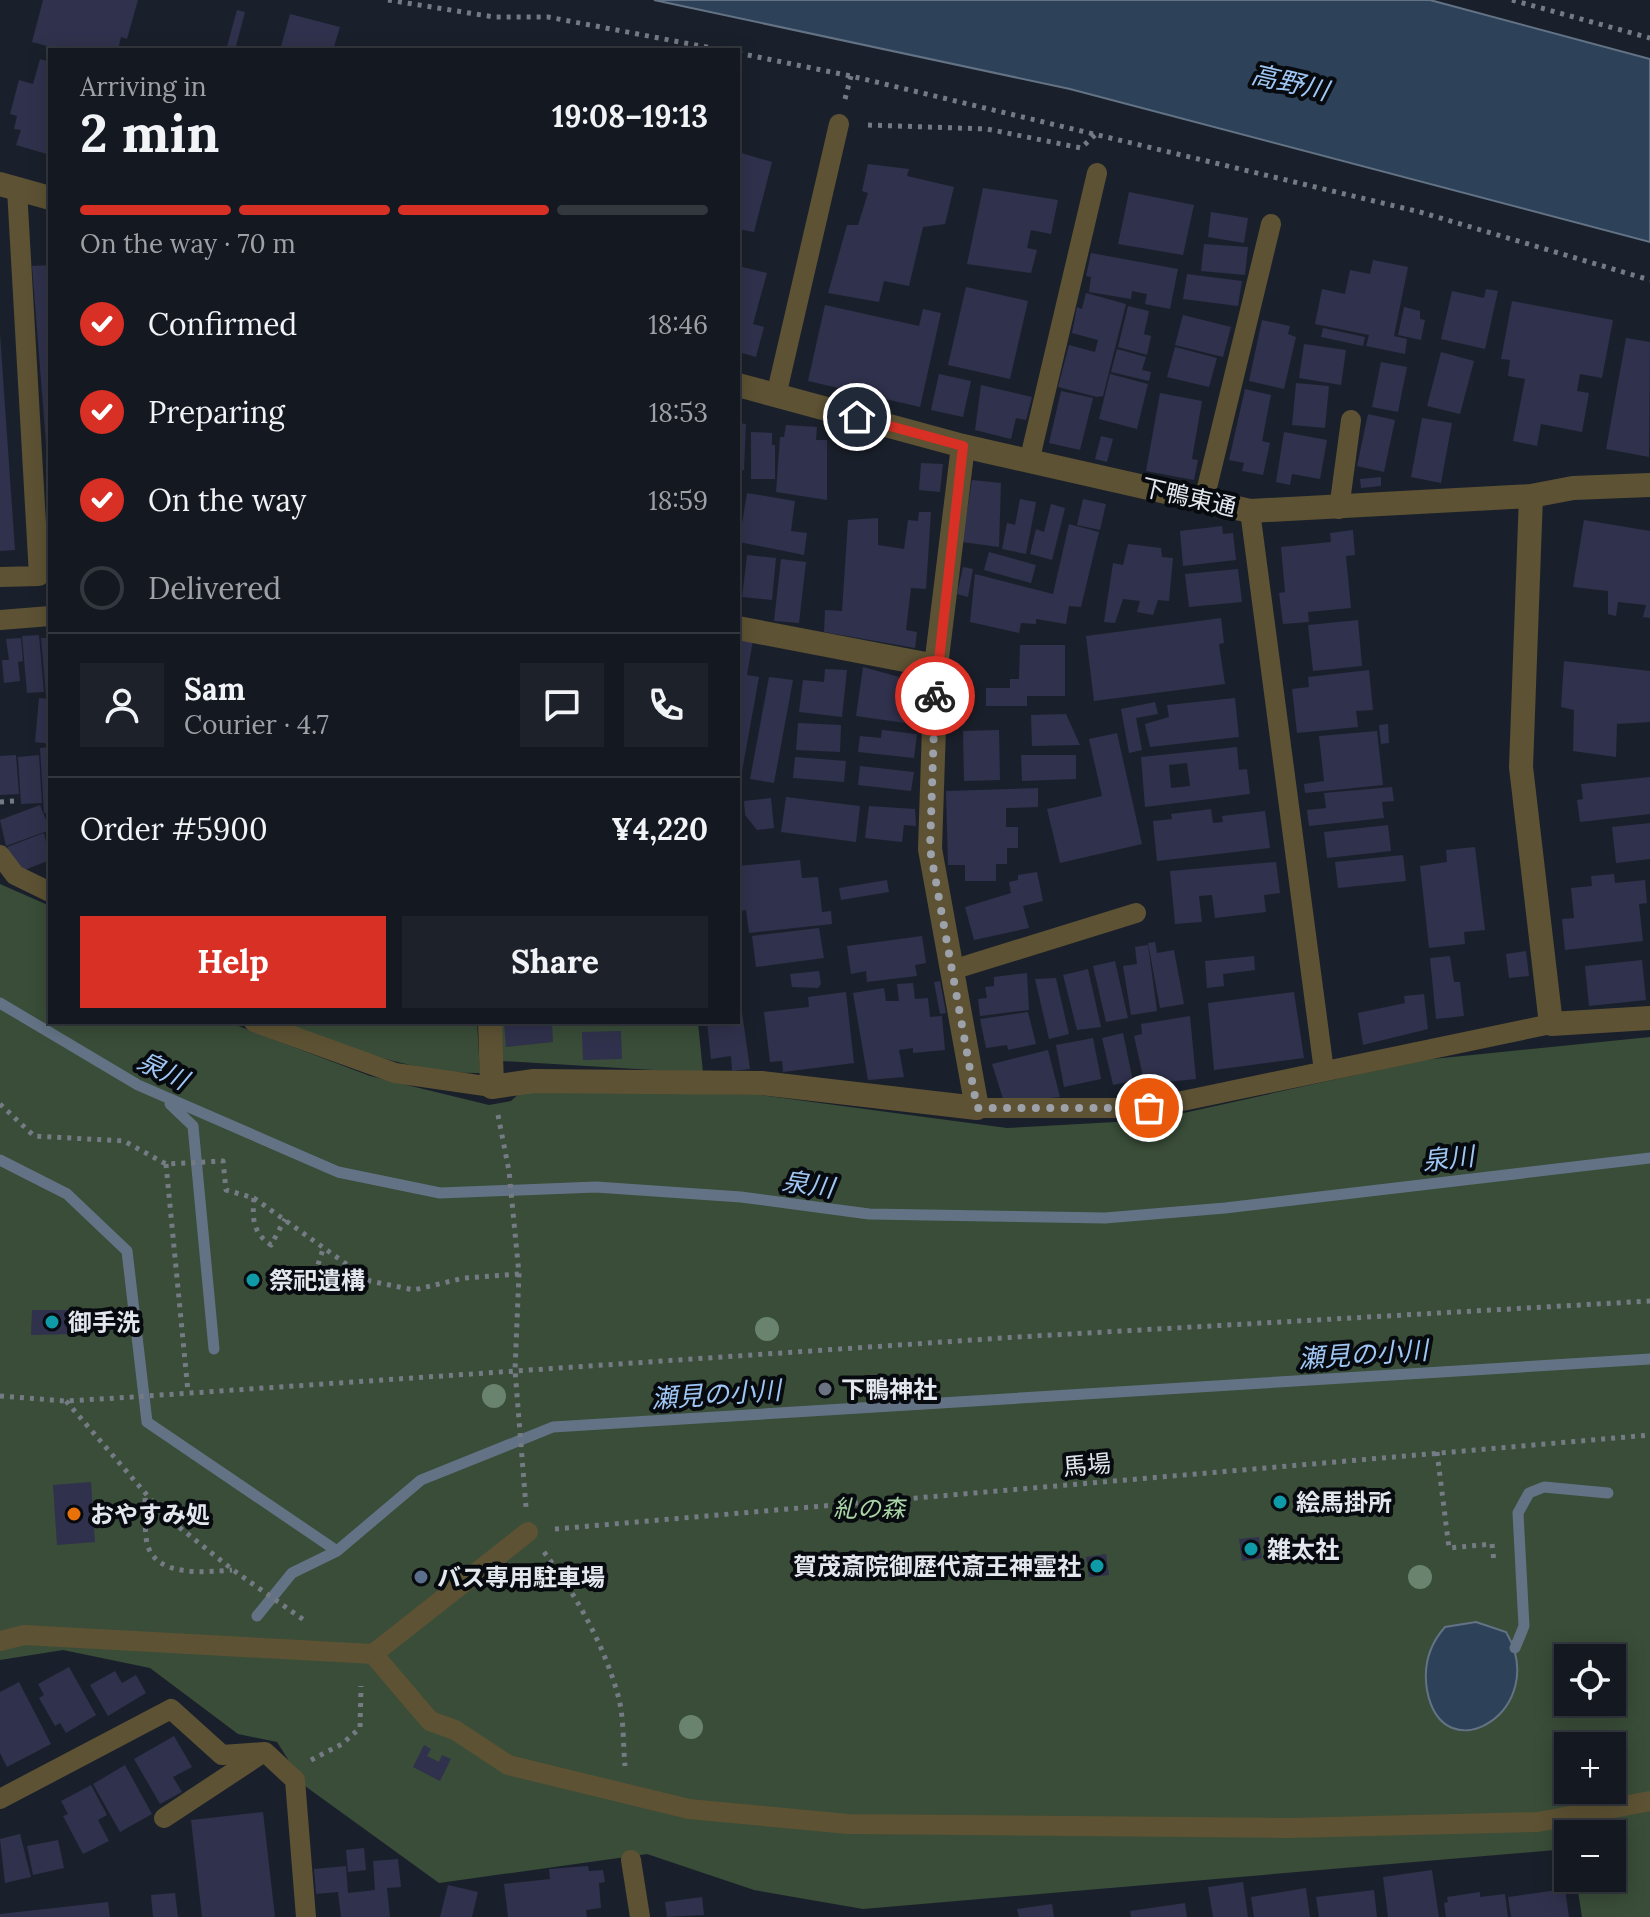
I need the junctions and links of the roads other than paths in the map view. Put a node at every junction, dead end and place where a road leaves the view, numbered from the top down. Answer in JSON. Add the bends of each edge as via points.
{"nodes":[{"id":1,"x":839,"y":124,"type":"road end"},
{"id":2,"x":1097,"y":173,"type":"dead end"},
{"id":3,"x":8,"y":186,"type":"edge"},
{"id":4,"x":48,"y":197,"type":"edge"},
{"id":5,"x":1271,"y":224,"type":"dead end"},
{"id":6,"x":740,"y":386,"type":"edge"},
{"id":7,"x":776,"y":396,"type":"junction"},
{"id":8,"x":1351,"y":420,"type":"dead end"},
{"id":9,"x":963,"y":446,"type":"junction"},
{"id":10,"x":1029,"y":462,"type":"junction"},
{"id":11,"x":1650,"y":485,"type":"edge"},
{"id":12,"x":1531,"y":496,"type":"junction"},
{"id":13,"x":1204,"y":500,"type":"junction"},
{"id":14,"x":1339,"y":509,"type":"junction"},
{"id":15,"x":1250,"y":511,"type":"junction"},
{"id":16,"x":0,"y":577,"type":"edge"},
{"id":17,"x":48,"y":616,"type":"edge"},
{"id":18,"x":0,"y":620,"type":"edge"},
{"id":19,"x":740,"y":628,"type":"edge"},
{"id":20,"x":936,"y":666,"type":"junction"},
{"id":21,"x":0,"y":855,"type":"edge"},
{"id":22,"x":48,"y":891,"type":"edge"},
{"id":23,"x":1136,"y":913,"type":"dead end"},
{"id":24,"x":952,"y":970,"type":"junction"},
{"id":25,"x":1650,"y":1018,"type":"edge"},
{"id":26,"x":260,"y":1024,"type":"edge"},
{"id":27,"x":490,"y":1024,"type":"edge"},
{"id":28,"x":1551,"y":1024,"type":"junction"},
{"id":29,"x":1324,"y":1071,"type":"junction"},
{"id":30,"x":492,"y":1087,"type":"junction"},
{"id":31,"x":977,"y":1108,"type":"junction"},
{"id":32,"x":528,"y":1532,"type":"road end"},
{"id":33,"x":0,"y":1641,"type":"edge"},
{"id":34,"x":373,"y":1654,"type":"junction"},
{"id":35,"x":265,"y":1752,"type":"junction"},
{"id":36,"x":0,"y":1799,"type":"edge"},
{"id":37,"x":1650,"y":1801,"type":"edge"},
{"id":38,"x":164,"y":1818,"type":"dead end"},
{"id":39,"x":631,"y":1860,"type":"dead end"},
{"id":40,"x":306,"y":1917,"type":"edge"},
{"id":41,"x":640,"y":1917,"type":"edge"}],
"edges":[{"from":1,"to":7,"type":"lane"},
{"from":2,"to":10,"type":"lane"},
{"from":3,"to":4,"type":"street"},
{"from":3,"to":16,"type":"lane","via":[[39,576]]},
{"from":5,"to":13,"type":"lane"},
{"from":6,"to":7,"type":"street","name":"下鴨東通"},
{"from":7,"to":9,"type":"street","name":"下鴨東通"},
{"from":8,"to":14,"type":"lane"},
{"from":9,"to":10,"type":"street","name":"下鴨東通"},
{"from":9,"to":20,"type":"street"},
{"from":10,"to":13,"type":"street","name":"下鴨東通"},
{"from":11,"to":12,"type":"street","name":"下鴨東通","via":[[1573,488]]},
{"from":12,"to":14,"type":"street","name":"下鴨東通"},
{"from":12,"to":28,"type":"street","via":[[1521,767]]},
{"from":13,"to":15,"type":"street","name":"下鴨東通"},
{"from":14,"to":15,"type":"street","name":"下鴨東通"},
{"from":15,"to":29,"type":"lane"},
{"from":17,"to":18,"type":"lane"},
{"from":19,"to":20,"type":"street"},
{"from":20,"to":24,"type":"street","via":[[930,849]]},
{"from":21,"to":22,"type":"lane","via":[[15,875]]},
{"from":23,"to":24,"type":"lane"},
{"from":24,"to":31,"type":"street"},
{"from":25,"to":28,"type":"street"},
{"from":26,"to":30,"type":"lane","via":[[395,1073]]},
{"from":27,"to":30,"type":"street"},
{"from":28,"to":29,"type":"lane"},
{"from":29,"to":31,"type":"lane","via":[[1149,1108]]},
{"from":30,"to":31,"type":"street","via":[[534,1081],[761,1083]]},
{"from":32,"to":34,"type":"lane"},
{"from":33,"to":34,"type":"lane","via":[[24,1635]]},
{"from":34,"to":37,"type":"lane","via":[[430,1721],[455,1730],[508,1765],[689,1809],[848,1824],[1289,1828],[1538,1822]]},
{"from":35,"to":36,"type":"lane","via":[[222,1755],[171,1709]]},
{"from":35,"to":38,"type":"lane"},
{"from":35,"to":40,"type":"lane","via":[[295,1780]]},
{"from":39,"to":41,"type":"lane"}]}
